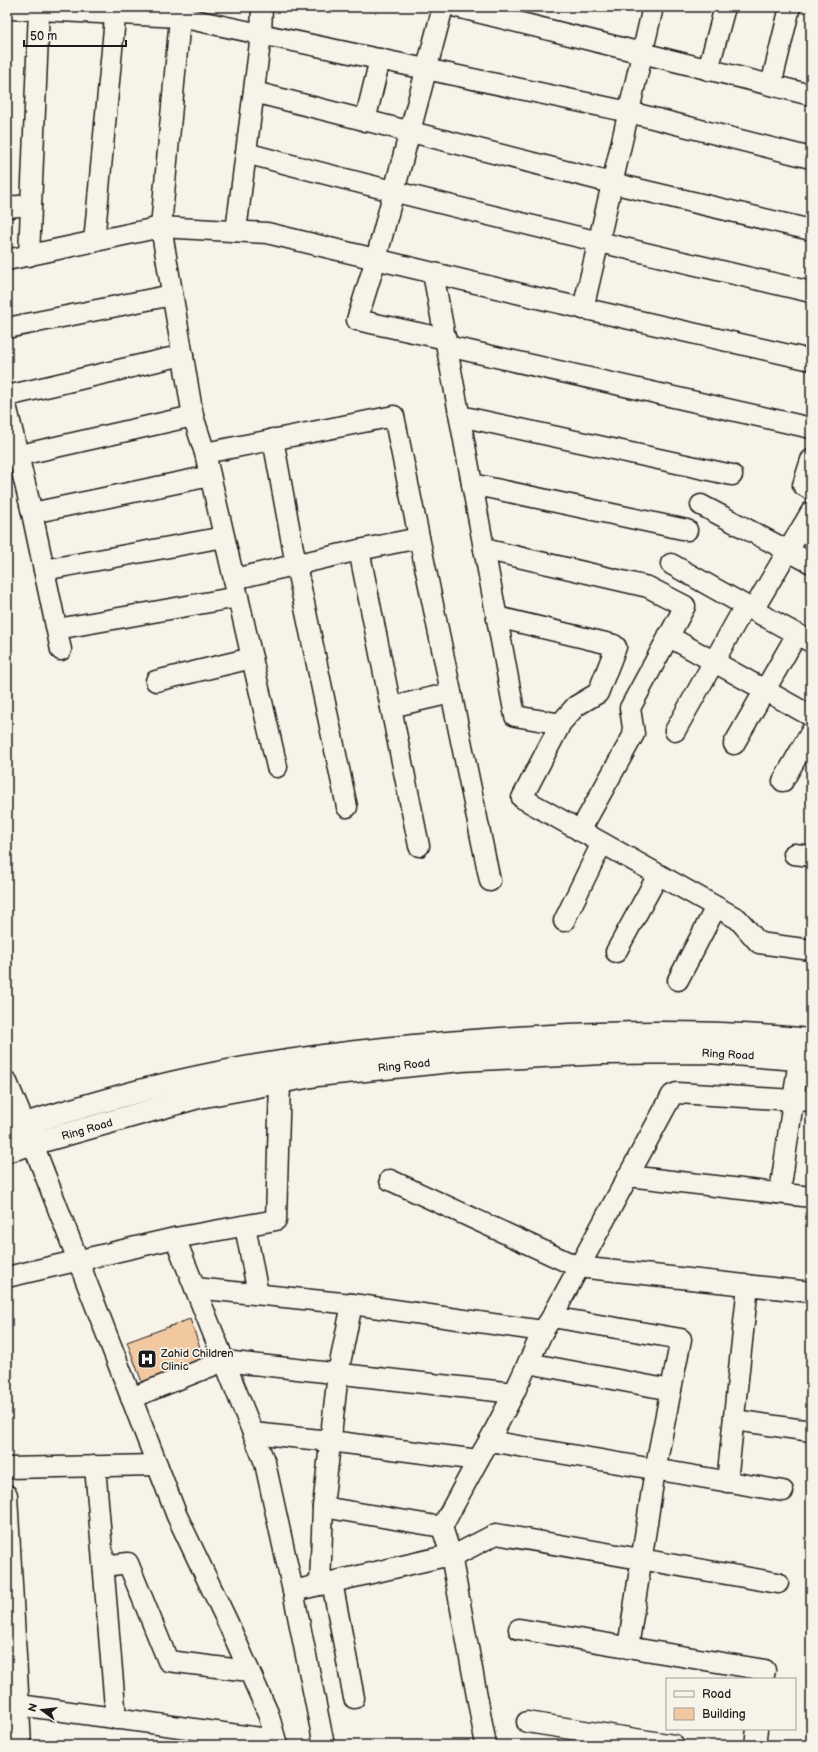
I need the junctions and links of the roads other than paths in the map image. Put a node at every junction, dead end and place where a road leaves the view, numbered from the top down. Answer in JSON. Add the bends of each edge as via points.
{"nodes":[{"id":1,"x":262,"y":7,"type":"edge"},
{"id":2,"x":443,"y":7,"type":"edge"},
{"id":3,"x":457,"y":7,"type":"edge"},
{"id":4,"x":653,"y":7,"type":"edge"},
{"id":5,"x":726,"y":7,"type":"edge"},
{"id":6,"x":790,"y":7,"type":"edge"},
{"id":7,"x":7,"y":9,"type":"edge"},
{"id":8,"x":39,"y":9,"type":"edge"},
{"id":9,"x":116,"y":11,"type":"edge"},
{"id":10,"x":181,"y":12,"type":"edge"},
{"id":11,"x":261,"y":34,"type":"junction"},
{"id":12,"x":642,"y":53,"type":"junction"},
{"id":13,"x":380,"y":60,"type":"junction"},
{"id":14,"x":426,"y":69,"type":"junction"},
{"id":15,"x":708,"y":70,"type":"junction"},
{"id":16,"x":771,"y":85,"type":"junction"},
{"id":17,"x":254,"y":92,"type":"junction"},
{"id":18,"x":811,"y":95,"type":"edge"},
{"id":19,"x":629,"y":112,"type":"junction"},
{"id":20,"x":365,"y":121,"type":"junction"},
{"id":21,"x":410,"y":132,"type":"junction"},
{"id":22,"x":246,"y":153,"type":"junction"},
{"id":23,"x":811,"y":158,"type":"edge"},
{"id":24,"x":612,"y":183,"type":"junction"},
{"id":25,"x":394,"y":192,"type":"junction"},
{"id":26,"x":31,"y":205,"type":"junction"},
{"id":27,"x":7,"y":207,"type":"edge"},
{"id":28,"x":160,"y":227,"type":"junction"},
{"id":29,"x":811,"y":230,"type":"edge"},
{"id":30,"x":236,"y":231,"type":"junction"},
{"id":31,"x":94,"y":242,"type":"junction"},
{"id":32,"x":598,"y":243,"type":"junction"},
{"id":33,"x":29,"y":256,"type":"junction"},
{"id":34,"x":376,"y":259,"type":"junction"},
{"id":35,"x":7,"y":260,"type":"edge"},
{"id":36,"x":433,"y":273,"type":"junction"},
{"id":37,"x":811,"y":292,"type":"edge"},
{"id":38,"x":172,"y":295,"type":"junction"},
{"id":39,"x":583,"y":308,"type":"junction"},
{"id":40,"x":7,"y":328,"type":"edge"},
{"id":41,"x":446,"y":342,"type":"junction"},
{"id":42,"x":183,"y":355,"type":"junction"},
{"id":43,"x":811,"y":360,"type":"edge"},
{"id":44,"x":7,"y":396,"type":"edge"},
{"id":45,"x":7,"y":409,"type":"edge"},
{"id":46,"x":193,"y":416,"type":"junction"},
{"id":47,"x":460,"y":416,"type":"junction"},
{"id":48,"x":811,"y":428,"type":"edge"},
{"id":49,"x":273,"y":439,"type":"junction"},
{"id":50,"x":205,"y":453,"type":"junction"},
{"id":51,"x":12,"y":457,"type":"edge"},
{"id":52,"x":811,"y":460,"type":"edge"},
{"id":53,"x":732,"y":475,"type":"dead end"},
{"id":54,"x":210,"y":476,"type":"junction"},
{"id":55,"x":472,"y":484,"type":"junction"},
{"id":56,"x":811,"y":490,"type":"edge"},
{"id":57,"x":702,"y":505,"type":"dead end"},
{"id":58,"x":811,"y":512,"type":"edge"},
{"id":59,"x":32,"y":513,"type":"junction"},
{"id":60,"x":687,"y":530,"type":"dead end"},
{"id":61,"x":224,"y":537,"type":"junction"},
{"id":62,"x":419,"y":538,"type":"junction"},
{"id":63,"x":484,"y":549,"type":"junction"},
{"id":64,"x":359,"y":550,"type":"junction"},
{"id":65,"x":788,"y":551,"type":"junction"},
{"id":66,"x":811,"y":563,"type":"edge"},
{"id":67,"x":296,"y":564,"type":"junction"},
{"id":68,"x":671,"y":564,"type":"dead end"},
{"id":69,"x":44,"y":570,"type":"junction"},
{"id":70,"x":236,"y":588,"type":"junction"},
{"id":71,"x":749,"y":608,"type":"junction"},
{"id":72,"x":497,"y":617,"type":"junction"},
{"id":73,"x":57,"y":629,"type":"junction"},
{"id":74,"x":806,"y":635,"type":"edge"},
{"id":75,"x":668,"y":636,"type":"junction"},
{"id":76,"x":61,"y":650,"type":"dead end"},
{"id":77,"x":252,"y":658,"type":"junction"},
{"id":78,"x":713,"y":663,"type":"junction"},
{"id":79,"x":156,"y":681,"type":"dead end"},
{"id":80,"x":765,"y":690,"type":"junction"},
{"id":81,"x":451,"y":693,"type":"junction"},
{"id":82,"x":391,"y":707,"type":"junction"},
{"id":83,"x":811,"y":716,"type":"edge"},
{"id":84,"x":559,"y":726,"type":"junction"},
{"id":85,"x":675,"y":732,"type":"dead end"},
{"id":86,"x":811,"y":732,"type":"edge"},
{"id":87,"x":734,"y":744,"type":"dead end"},
{"id":88,"x":277,"y":767,"type":"dead end"},
{"id":89,"x":783,"y":781,"type":"dead end"},
{"id":90,"x":347,"y":807,"type":"dead end"},
{"id":91,"x":580,"y":831,"type":"junction"},
{"id":92,"x":602,"y":843,"type":"junction"},
{"id":93,"x":419,"y":846,"type":"dead end"},
{"id":94,"x":658,"y":875,"type":"junction"},
{"id":95,"x":490,"y":881,"type":"dead end"},
{"id":96,"x":716,"y":907,"type":"junction"},
{"id":97,"x":564,"y":921,"type":"dead end"},
{"id":98,"x":811,"y":950,"type":"edge"},
{"id":99,"x":616,"y":952,"type":"dead end"},
{"id":100,"x":678,"y":980,"type":"dead end"},
{"id":101,"x":811,"y":1040,"type":"edge"},
{"id":102,"x":805,"y":1059,"type":"edge"},
{"id":103,"x":7,"y":1082,"type":"edge"},
{"id":104,"x":280,"y":1082,"type":"junction"},
{"id":105,"x":802,"y":1100,"type":"edge"},
{"id":106,"x":16,"y":1127,"type":"edge"},
{"id":107,"x":33,"y":1144,"type":"junction"},
{"id":108,"x":7,"y":1151,"type":"edge"},
{"id":109,"x":628,"y":1176,"type":"junction"},
{"id":110,"x":390,"y":1180,"type":"dead end"},
{"id":111,"x":780,"y":1193,"type":"junction"},
{"id":112,"x":811,"y":1197,"type":"edge"},
{"id":113,"x":245,"y":1226,"type":"junction"},
{"id":114,"x":175,"y":1238,"type":"junction"},
{"id":115,"x":78,"y":1260,"type":"junction"},
{"id":116,"x":578,"y":1267,"type":"junction"},
{"id":117,"x":7,"y":1277,"type":"edge"},
{"id":118,"x":748,"y":1285,"type":"junction"},
{"id":119,"x":195,"y":1288,"type":"junction"},
{"id":120,"x":811,"y":1292,"type":"edge"},
{"id":121,"x":258,"y":1294,"type":"junction"},
{"id":122,"x":352,"y":1304,"type":"junction"},
{"id":123,"x":547,"y":1324,"type":"junction"},
{"id":124,"x":224,"y":1361,"type":"junction"},
{"id":125,"x":528,"y":1363,"type":"junction"},
{"id":126,"x":338,"y":1373,"type":"junction"},
{"id":127,"x":671,"y":1390,"type":"junction"},
{"id":128,"x":514,"y":1393,"type":"junction"},
{"id":129,"x":131,"y":1398,"type":"junction"},
{"id":130,"x":734,"y":1420,"type":"junction"},
{"id":131,"x":811,"y":1432,"type":"edge"},
{"id":132,"x":253,"y":1433,"type":"junction"},
{"id":133,"x":330,"y":1441,"type":"junction"},
{"id":134,"x":489,"y":1441,"type":"junction"},
{"id":135,"x":478,"y":1460,"type":"junction"},
{"id":136,"x":157,"y":1465,"type":"junction"},
{"id":137,"x":95,"y":1466,"type":"junction"},
{"id":138,"x":7,"y":1468,"type":"edge"},
{"id":139,"x":655,"y":1470,"type":"junction"},
{"id":140,"x":727,"y":1482,"type":"junction"},
{"id":141,"x":783,"y":1491,"type":"dead end"},
{"id":142,"x":7,"y":1495,"type":"edge"},
{"id":143,"x":323,"y":1507,"type":"junction"},
{"id":144,"x":442,"y":1527,"type":"junction"},
{"id":145,"x":451,"y":1555,"type":"junction"},
{"id":146,"x":641,"y":1558,"type":"junction"},
{"id":147,"x":104,"y":1566,"type":"junction"},
{"id":148,"x":778,"y":1582,"type":"dead end"},
{"id":149,"x":326,"y":1584,"type":"junction"},
{"id":150,"x":293,"y":1591,"type":"junction"},
{"id":151,"x":519,"y":1629,"type":"dead end"},
{"id":152,"x":11,"y":1639,"type":"edge"},
{"id":153,"x":628,"y":1648,"type":"junction"},
{"id":154,"x":249,"y":1671,"type":"junction"},
{"id":155,"x":763,"y":1678,"type":"edge"},
{"id":156,"x":354,"y":1698,"type":"dead end"},
{"id":157,"x":19,"y":1705,"type":"junction"},
{"id":158,"x":116,"y":1719,"type":"junction"},
{"id":159,"x":527,"y":1722,"type":"dead end"},
{"id":160,"x":757,"y":1730,"type":"edge"},
{"id":161,"x":276,"y":1743,"type":"edge"},
{"id":162,"x":21,"y":1745,"type":"edge"},
{"id":163,"x":324,"y":1745,"type":"edge"},
{"id":164,"x":486,"y":1745,"type":"edge"},
{"id":165,"x":674,"y":1745,"type":"edge"},
{"id":166,"x":755,"y":1745,"type":"edge"}],
"edges":[{"from":1,"to":11,"type":"street"},
{"from":2,"to":14,"type":"street"},
{"from":3,"to":12,"type":"street"},
{"from":4,"to":12,"type":"street"},
{"from":5,"to":15,"type":"street"},
{"from":6,"to":16,"type":"street"},
{"from":7,"to":8,"type":"street"},
{"from":8,"to":9,"type":"street"},
{"from":8,"to":26,"type":"street"},
{"from":9,"to":10,"type":"street"},
{"from":9,"to":31,"type":"street"},
{"from":10,"to":11,"type":"street"},
{"from":10,"to":28,"type":"street"},
{"from":11,"to":13,"type":"street"},
{"from":11,"to":17,"type":"street"},
{"from":12,"to":15,"type":"street"},
{"from":12,"to":19,"type":"street"},
{"from":13,"to":14,"type":"street"},
{"from":13,"to":20,"type":"street"},
{"from":14,"to":19,"type":"street"},
{"from":14,"to":21,"type":"street"},
{"from":15,"to":16,"type":"street"},
{"from":16,"to":18,"type":"street"},
{"from":17,"to":20,"type":"street"},
{"from":17,"to":22,"type":"street"},
{"from":19,"to":23,"type":"street"},
{"from":19,"to":24,"type":"street"},
{"from":20,"to":21,"type":"street"},
{"from":21,"to":24,"type":"street"},
{"from":21,"to":25,"type":"street"},
{"from":22,"to":25,"type":"street"},
{"from":22,"to":30,"type":"street"},
{"from":24,"to":29,"type":"street"},
{"from":24,"to":32,"type":"street"},
{"from":25,"to":32,"type":"street"},
{"from":25,"to":34,"type":"street"},
{"from":26,"to":27,"type":"street"},
{"from":26,"to":33,"type":"street"},
{"from":28,"to":30,"type":"street"},
{"from":28,"to":31,"type":"street"},
{"from":28,"to":38,"type":"street"},
{"from":30,"to":34,"type":"street","via":[[267,233]]},
{"from":31,"to":33,"type":"street"},
{"from":32,"to":37,"type":"street"},
{"from":32,"to":39,"type":"street"},
{"from":33,"to":35,"type":"street"},
{"from":34,"to":36,"type":"street"},
{"from":34,"to":41,"type":"street","via":[[357,320]]},
{"from":36,"to":39,"type":"street"},
{"from":36,"to":41,"type":"street"},
{"from":38,"to":40,"type":"street"},
{"from":38,"to":42,"type":"street"},
{"from":39,"to":43,"type":"street"},
{"from":41,"to":47,"type":"street"},
{"from":41,"to":48,"type":"street"},
{"from":42,"to":44,"type":"street"},
{"from":42,"to":46,"type":"street"},
{"from":45,"to":51,"type":"street"},
{"from":46,"to":50,"type":"street"},
{"from":46,"to":51,"type":"street"},
{"from":47,"to":53,"type":"street"},
{"from":47,"to":55,"type":"street"},
{"from":49,"to":50,"type":"street"},
{"from":49,"to":62,"type":"street","via":[[394,416]]},
{"from":49,"to":67,"type":"street"},
{"from":50,"to":54,"type":"street"},
{"from":51,"to":59,"type":"street"},
{"from":52,"to":56,"type":"street","via":[[803,486]]},
{"from":54,"to":59,"type":"street"},
{"from":54,"to":61,"type":"street"},
{"from":55,"to":60,"type":"street"},
{"from":55,"to":63,"type":"street"},
{"from":57,"to":65,"type":"street"},
{"from":58,"to":65,"type":"street"},
{"from":59,"to":69,"type":"street"},
{"from":61,"to":69,"type":"street"},
{"from":61,"to":70,"type":"street"},
{"from":62,"to":64,"type":"street"},
{"from":62,"to":81,"type":"street"},
{"from":63,"to":72,"type":"street"},
{"from":63,"to":75,"type":"street","via":[[648,587],[685,606]]},
{"from":64,"to":67,"type":"street"},
{"from":64,"to":82,"type":"street"},
{"from":65,"to":66,"type":"street"},
{"from":65,"to":71,"type":"street"},
{"from":67,"to":70,"type":"street"},
{"from":67,"to":90,"type":"street"},
{"from":68,"to":71,"type":"street"},
{"from":69,"to":73,"type":"street"},
{"from":70,"to":73,"type":"street"},
{"from":70,"to":77,"type":"street"},
{"from":71,"to":74,"type":"street"},
{"from":71,"to":78,"type":"street"},
{"from":72,"to":84,"type":"street","via":[[515,716],[556,723]]},
{"from":72,"to":84,"type":"street","via":[[616,647],[598,693],[576,706]]},
{"from":73,"to":76,"type":"street"},
{"from":74,"to":80,"type":"street"},
{"from":75,"to":78,"type":"street"},
{"from":75,"to":91,"type":"street","via":[[630,708],[634,734]]},
{"from":77,"to":79,"type":"street"},
{"from":77,"to":88,"type":"street"},
{"from":78,"to":80,"type":"street"},
{"from":78,"to":85,"type":"street"},
{"from":80,"to":83,"type":"street"},
{"from":80,"to":87,"type":"street"},
{"from":81,"to":82,"type":"street"},
{"from":81,"to":95,"type":"street"},
{"from":82,"to":93,"type":"street"},
{"from":84,"to":91,"type":"street","via":[[522,798]]},
{"from":86,"to":89,"type":"street"},
{"from":91,"to":92,"type":"street"},
{"from":92,"to":94,"type":"street"},
{"from":92,"to":97,"type":"street"},
{"from":94,"to":96,"type":"street"},
{"from":94,"to":99,"type":"street"},
{"from":96,"to":98,"type":"street","via":[[738,919],[759,944]]},
{"from":96,"to":100,"type":"street"},
{"from":101,"to":106,"type":"highway","name":"Ring Road","via":[[678,1033],[587,1034],[490,1039],[355,1051],[261,1064],[175,1082]]},
{"from":102,"to":104,"type":"highway","name":"Ring Road","via":[[707,1052],[595,1053],[461,1060],[317,1075]]},
{"from":102,"to":105,"type":"street"},
{"from":103,"to":106,"type":"street"},
{"from":104,"to":107,"type":"highway","name":"Ring Road","via":[[199,1097]]},
{"from":104,"to":113,"type":"street","via":[[276,1220]]},
{"from":105,"to":109,"type":"street","via":[[674,1094]]},
{"from":105,"to":111,"type":"street"},
{"from":106,"to":107,"type":"street"},
{"from":107,"to":108,"type":"highway","name":"Ring Road"},
{"from":107,"to":115,"type":"street"},
{"from":109,"to":111,"type":"street"},
{"from":109,"to":116,"type":"street"},
{"from":110,"to":116,"type":"street"},
{"from":111,"to":112,"type":"street"},
{"from":113,"to":114,"type":"street"},
{"from":113,"to":121,"type":"street"},
{"from":114,"to":115,"type":"street"},
{"from":114,"to":119,"type":"street"},
{"from":115,"to":117,"type":"street"},
{"from":115,"to":129,"type":"street"},
{"from":116,"to":118,"type":"street"},
{"from":116,"to":123,"type":"street"},
{"from":118,"to":120,"type":"street"},
{"from":118,"to":130,"type":"street"},
{"from":119,"to":121,"type":"street"},
{"from":119,"to":124,"type":"street"},
{"from":121,"to":122,"type":"street"},
{"from":122,"to":123,"type":"street"},
{"from":122,"to":126,"type":"street"},
{"from":123,"to":125,"type":"street"},
{"from":123,"to":127,"type":"street","via":[[681,1340]]},
{"from":124,"to":126,"type":"street"},
{"from":124,"to":129,"type":"street"},
{"from":124,"to":132,"type":"street"},
{"from":125,"to":127,"type":"street"},
{"from":125,"to":128,"type":"street"},
{"from":126,"to":128,"type":"street"},
{"from":126,"to":133,"type":"street"},
{"from":127,"to":139,"type":"street"},
{"from":128,"to":134,"type":"street"},
{"from":129,"to":136,"type":"street"},
{"from":130,"to":131,"type":"street"},
{"from":130,"to":140,"type":"street"},
{"from":132,"to":133,"type":"street"},
{"from":132,"to":150,"type":"street","via":[[265,1463]]},
{"from":133,"to":135,"type":"street"},
{"from":133,"to":143,"type":"street"},
{"from":134,"to":135,"type":"street"},
{"from":134,"to":139,"type":"street"},
{"from":135,"to":144,"type":"street"},
{"from":136,"to":137,"type":"street"},
{"from":136,"to":154,"type":"street","via":[[177,1516]]},
{"from":137,"to":138,"type":"street"},
{"from":137,"to":147,"type":"street"},
{"from":139,"to":140,"type":"street"},
{"from":139,"to":146,"type":"street"},
{"from":140,"to":141,"type":"street"},
{"from":142,"to":152,"type":"street"},
{"from":143,"to":144,"type":"street"},
{"from":143,"to":149,"type":"street"},
{"from":144,"to":145,"type":"street"},
{"from":145,"to":146,"type":"street","via":[[496,1534]]},
{"from":145,"to":149,"type":"street"},
{"from":145,"to":164,"type":"street"},
{"from":146,"to":148,"type":"street"},
{"from":146,"to":153,"type":"street"},
{"from":147,"to":154,"type":"street","via":[[128,1563],[168,1662]]},
{"from":147,"to":158,"type":"street"},
{"from":149,"to":150,"type":"street"},
{"from":149,"to":156,"type":"street"},
{"from":150,"to":163,"type":"street"},
{"from":151,"to":153,"type":"street"},
{"from":152,"to":157,"type":"street"},
{"from":153,"to":155,"type":"street","via":[[765,1670]]},
{"from":154,"to":161,"type":"street","via":[[268,1713]]},
{"from":157,"to":158,"type":"street"},
{"from":157,"to":162,"type":"street"},
{"from":158,"to":161,"type":"street"},
{"from":159,"to":165,"type":"street"},
{"from":160,"to":166,"type":"street"}]}
